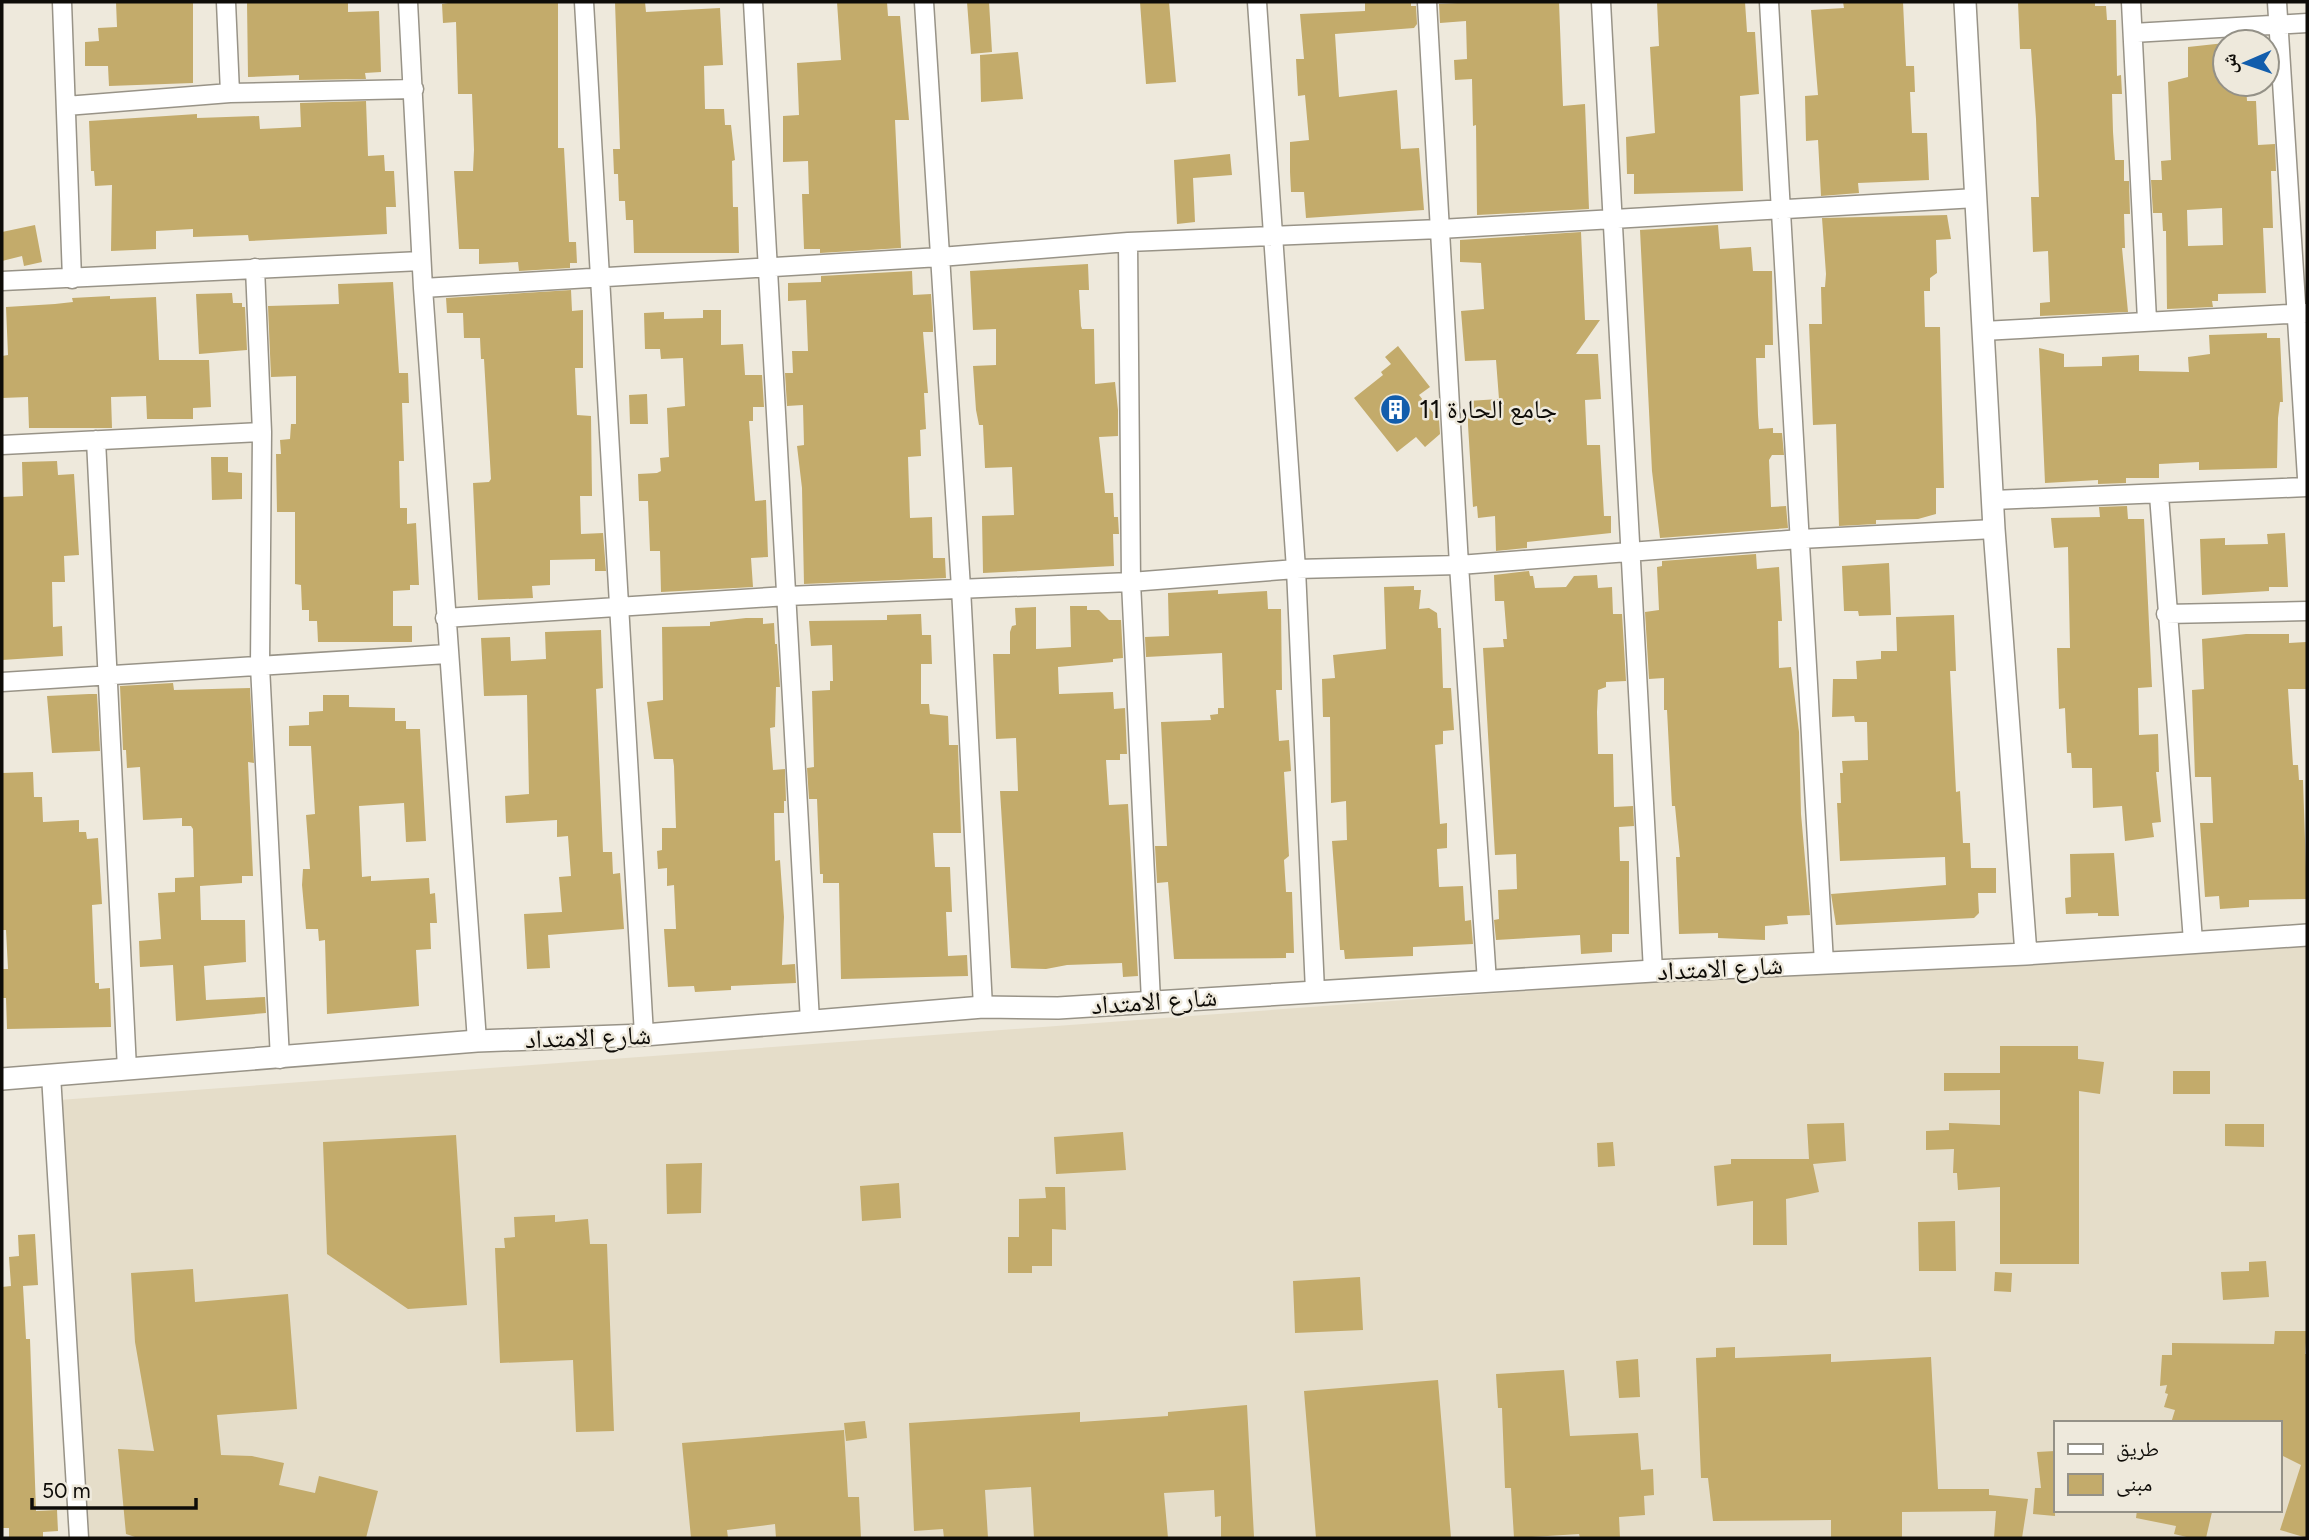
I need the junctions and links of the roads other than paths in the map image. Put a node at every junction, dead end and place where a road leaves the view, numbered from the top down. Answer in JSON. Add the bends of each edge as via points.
{"nodes":[{"id":1,"x":62,"y":2,"type":"edge"},
{"id":2,"x":226,"y":2,"type":"edge"},
{"id":3,"x":408,"y":2,"type":"edge"},
{"id":4,"x":584,"y":2,"type":"edge"},
{"id":5,"x":753,"y":2,"type":"edge"},
{"id":6,"x":923,"y":2,"type":"edge"},
{"id":7,"x":1257,"y":2,"type":"edge"},
{"id":8,"x":1427,"y":2,"type":"edge"},
{"id":9,"x":1601,"y":2,"type":"edge"},
{"id":10,"x":1769,"y":2,"type":"edge"},
{"id":11,"x":1965,"y":2,"type":"edge"},
{"id":12,"x":2131,"y":2,"type":"edge"},
{"id":13,"x":2277,"y":2,"type":"edge"},
{"id":14,"x":2307,"y":23,"type":"edge"},
{"id":15,"x":2278,"y":25,"type":"junction"},
{"id":16,"x":2133,"y":33,"type":"junction"},
{"id":17,"x":414,"y":89,"type":"junction"},
{"id":18,"x":230,"y":93,"type":"junction"},
{"id":19,"x":66,"y":106,"type":"junction"},
{"id":20,"x":1976,"y":198,"type":"junction"},
{"id":21,"x":1782,"y":209,"type":"junction"},
{"id":22,"x":1611,"y":218,"type":"junction"},
{"id":23,"x":1440,"y":229,"type":"junction"},
{"id":24,"x":1272,"y":237,"type":"junction"},
{"id":25,"x":1128,"y":242,"type":"junction"},
{"id":26,"x":940,"y":257,"type":"junction"},
{"id":27,"x":421,"y":261,"type":"junction"},
{"id":28,"x":255,"y":268,"type":"junction"},
{"id":29,"x":768,"y":268,"type":"junction"},
{"id":30,"x":601,"y":278,"type":"junction"},
{"id":31,"x":72,"y":279,"type":"junction"},
{"id":32,"x":2,"y":281,"type":"edge"},
{"id":33,"x":423,"y":288,"type":"junction"},
{"id":34,"x":2302,"y":313,"type":"edge"},
{"id":35,"x":2147,"y":320,"type":"junction"},
{"id":36,"x":1983,"y":331,"type":"junction"},
{"id":37,"x":262,"y":432,"type":"junction"},
{"id":38,"x":96,"y":440,"type":"junction"},
{"id":39,"x":2,"y":444,"type":"edge"},
{"id":40,"x":2307,"y":478,"type":"edge"},
{"id":41,"x":2307,"y":487,"type":"edge"},
{"id":42,"x":2159,"y":495,"type":"junction"},
{"id":43,"x":1993,"y":500,"type":"junction"},
{"id":44,"x":1994,"y":529,"type":"junction"},
{"id":45,"x":1800,"y":539,"type":"junction"},
{"id":46,"x":1630,"y":551,"type":"junction"},
{"id":47,"x":1459,"y":565,"type":"junction"},
{"id":48,"x":1296,"y":569,"type":"junction"},
{"id":49,"x":1131,"y":582,"type":"junction"},
{"id":50,"x":961,"y":588,"type":"junction"},
{"id":51,"x":788,"y":596,"type":"junction"},
{"id":52,"x":622,"y":607,"type":"junction"},
{"id":53,"x":2307,"y":611,"type":"edge"},
{"id":54,"x":2166,"y":614,"type":"junction"},
{"id":55,"x":445,"y":618,"type":"junction"},
{"id":56,"x":447,"y":654,"type":"junction"},
{"id":57,"x":260,"y":666,"type":"junction"},
{"id":58,"x":106,"y":676,"type":"junction"},
{"id":59,"x":2,"y":682,"type":"edge"},
{"id":60,"x":2307,"y":935,"type":"edge"},
{"id":61,"x":2193,"y":941,"type":"junction"},
{"id":62,"x":2026,"y":954,"type":"junction"},
{"id":63,"x":1824,"y":963,"type":"junction"},
{"id":64,"x":1653,"y":971,"type":"junction"},
{"id":65,"x":1487,"y":982,"type":"junction"},
{"id":66,"x":1315,"y":991,"type":"junction"},
{"id":67,"x":1152,"y":1000,"type":"junction"},
{"id":68,"x":983,"y":1007,"type":"junction"},
{"id":69,"x":810,"y":1021,"type":"junction"},
{"id":70,"x":644,"y":1035,"type":"junction"},
{"id":71,"x":477,"y":1041,"type":"junction"},
{"id":72,"x":280,"y":1059,"type":"junction"},
{"id":73,"x":127,"y":1069,"type":"junction"},
{"id":74,"x":51,"y":1076,"type":"junction"},
{"id":75,"x":2,"y":1079,"type":"edge"},
{"id":76,"x":79,"y":1538,"type":"edge"}],
"edges":[{"from":1,"to":19,"type":"street"},
{"from":2,"to":18,"type":"street"},
{"from":3,"to":17,"type":"street"},
{"from":4,"to":30,"type":"street"},
{"from":5,"to":29,"type":"street"},
{"from":6,"to":26,"type":"street"},
{"from":7,"to":24,"type":"street"},
{"from":8,"to":23,"type":"street"},
{"from":9,"to":22,"type":"street"},
{"from":10,"to":21,"type":"street"},
{"from":11,"to":20,"type":"street"},
{"from":12,"to":16,"type":"street"},
{"from":13,"to":15,"type":"street"},
{"from":14,"to":15,"type":"street"},
{"from":15,"to":16,"type":"street"},
{"from":15,"to":34,"type":"street"},
{"from":16,"to":35,"type":"street"},
{"from":17,"to":18,"type":"street"},
{"from":17,"to":27,"type":"street"},
{"from":18,"to":19,"type":"street"},
{"from":19,"to":31,"type":"street"},
{"from":20,"to":21,"type":"street"},
{"from":20,"to":36,"type":"street"},
{"from":21,"to":22,"type":"street"},
{"from":21,"to":45,"type":"street"},
{"from":22,"to":23,"type":"street"},
{"from":22,"to":46,"type":"street"},
{"from":23,"to":24,"type":"street"},
{"from":23,"to":47,"type":"street"},
{"from":24,"to":25,"type":"street"},
{"from":24,"to":48,"type":"street"},
{"from":25,"to":26,"type":"street"},
{"from":25,"to":49,"type":"street"},
{"from":26,"to":29,"type":"street"},
{"from":26,"to":50,"type":"street"},
{"from":27,"to":28,"type":"street"},
{"from":27,"to":33,"type":"street"},
{"from":28,"to":31,"type":"street"},
{"from":28,"to":37,"type":"street"},
{"from":29,"to":30,"type":"street"},
{"from":29,"to":51,"type":"street"},
{"from":30,"to":33,"type":"street"},
{"from":30,"to":52,"type":"street"},
{"from":31,"to":32,"type":"street"},
{"from":33,"to":55,"type":"street"},
{"from":34,"to":35,"type":"street"},
{"from":34,"to":40,"type":"street"},
{"from":35,"to":36,"type":"street"},
{"from":36,"to":43,"type":"street"},
{"from":37,"to":38,"type":"street"},
{"from":37,"to":57,"type":"street"},
{"from":38,"to":39,"type":"street"},
{"from":38,"to":58,"type":"street"},
{"from":41,"to":42,"type":"street"},
{"from":42,"to":43,"type":"street"},
{"from":42,"to":54,"type":"street"},
{"from":43,"to":44,"type":"street"},
{"from":44,"to":45,"type":"street"},
{"from":44,"to":62,"type":"street"},
{"from":45,"to":46,"type":"street"},
{"from":45,"to":63,"type":"street"},
{"from":46,"to":47,"type":"street"},
{"from":46,"to":64,"type":"street"},
{"from":47,"to":48,"type":"street"},
{"from":47,"to":65,"type":"street"},
{"from":48,"to":49,"type":"street"},
{"from":48,"to":66,"type":"street"},
{"from":49,"to":50,"type":"street"},
{"from":49,"to":67,"type":"street"},
{"from":50,"to":51,"type":"street"},
{"from":50,"to":68,"type":"street"},
{"from":51,"to":52,"type":"street"},
{"from":51,"to":69,"type":"street"},
{"from":52,"to":55,"type":"street"},
{"from":52,"to":70,"type":"street"},
{"from":53,"to":54,"type":"street"},
{"from":54,"to":61,"type":"street"},
{"from":55,"to":56,"type":"street"},
{"from":56,"to":57,"type":"street"},
{"from":56,"to":71,"type":"street"},
{"from":57,"to":58,"type":"street"},
{"from":57,"to":72,"type":"street"},
{"from":58,"to":59,"type":"street"},
{"from":58,"to":73,"type":"street"},
{"from":60,"to":61,"type":"street","name":"شارع الامتداد"},
{"from":61,"to":62,"type":"street","name":"شارع الامتداد"},
{"from":62,"to":63,"type":"street","name":"شارع الامتداد"},
{"from":63,"to":64,"type":"street","name":"شارع الامتداد"},
{"from":64,"to":65,"type":"street","name":"شارع الامتداد"},
{"from":65,"to":66,"type":"street","name":"شارع الامتداد"},
{"from":66,"to":67,"type":"street","name":"شارع الامتداد"},
{"from":67,"to":68,"type":"street","name":"شارع الامتداد","via":[[1058,1008]]},
{"from":68,"to":69,"type":"street","name":"شارع الامتداد"},
{"from":69,"to":70,"type":"street","name":"شارع الامتداد"},
{"from":70,"to":71,"type":"street","name":"شارع الامتداد"},
{"from":71,"to":72,"type":"street","name":"شارع الامتداد"},
{"from":72,"to":73,"type":"street","name":"شارع الامتداد"},
{"from":73,"to":74,"type":"street","name":"شارع الامتداد"},
{"from":74,"to":75,"type":"street","name":"شارع الامتداد"},
{"from":74,"to":76,"type":"street"}]}
